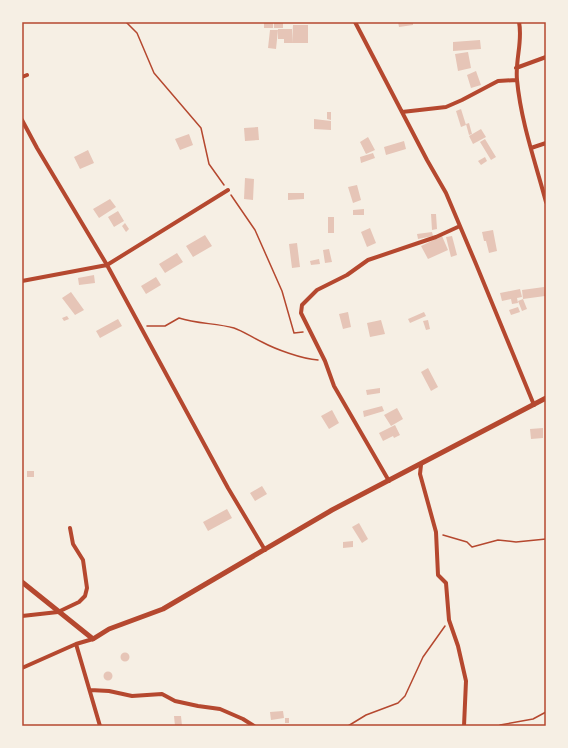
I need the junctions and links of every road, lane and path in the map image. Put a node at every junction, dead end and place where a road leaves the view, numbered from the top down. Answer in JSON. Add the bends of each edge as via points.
{"nodes":[{"id":1,"x":126,"y":22,"type":"edge"},
{"id":2,"x":355,"y":22,"type":"edge"},
{"id":3,"x":519,"y":22,"type":"edge"},
{"id":4,"x":546,"y":57,"type":"edge"},
{"id":5,"x":516,"y":68,"type":"junction"},
{"id":6,"x":517,"y":80,"type":"junction"},
{"id":7,"x":402,"y":112,"type":"junction"},
{"id":8,"x":22,"y":120,"type":"edge"},
{"id":9,"x":546,"y":143,"type":"edge"},
{"id":10,"x":531,"y":148,"type":"junction"},
{"id":11,"x":228,"y":190,"type":"junction"},
{"id":12,"x":546,"y":202,"type":"edge"},
{"id":13,"x":460,"y":226,"type":"junction"},
{"id":14,"x":107,"y":264,"type":"junction"},
{"id":15,"x":22,"y":281,"type":"edge"},
{"id":16,"x":140,"y":325,"type":"junction"},
{"id":17,"x":309,"y":331,"type":"junction"},
{"id":18,"x":326,"y":361,"type":"junction"},
{"id":19,"x":546,"y":398,"type":"edge"},
{"id":20,"x":534,"y":405,"type":"junction"},
{"id":21,"x":421,"y":464,"type":"junction"},
{"id":22,"x":389,"y":481,"type":"junction"},
{"id":23,"x":70,"y":528,"type":"dead end"},
{"id":24,"x":436,"y":532,"type":"junction"},
{"id":25,"x":546,"y":539,"type":"edge"},
{"id":26,"x":265,"y":550,"type":"junction"},
{"id":27,"x":22,"y":582,"type":"edge"},
{"id":28,"x":58,"y":612,"type":"junction"},
{"id":29,"x":22,"y":616,"type":"edge"},
{"id":30,"x":450,"y":620,"type":"junction"},
{"id":31,"x":93,"y":639,"type":"junction"},
{"id":32,"x":76,"y":644,"type":"junction"},
{"id":33,"x":22,"y":668,"type":"edge"},
{"id":34,"x":90,"y":690,"type":"junction"},
{"id":35,"x":546,"y":712,"type":"edge"},
{"id":36,"x":500,"y":725,"type":"dead end"},
{"id":37,"x":100,"y":726,"type":"edge"},
{"id":38,"x":254,"y":726,"type":"edge"},
{"id":39,"x":348,"y":726,"type":"edge"},
{"id":40,"x":464,"y":726,"type":"edge"}],
"edges":[{"from":1,"to":11,"type":"path","via":[[137,33],[154,73],[201,128],[209,164]]},
{"from":2,"to":7,"type":"street"},
{"from":3,"to":5,"type":"street","via":[[521,38]]},
{"from":4,"to":5,"type":"street"},
{"from":5,"to":6,"type":"street"},
{"from":6,"to":7,"type":"street","via":[[498,81],[446,106]]},
{"from":6,"to":10,"type":"street","via":[[522,118]]},
{"from":7,"to":13,"type":"street","via":[[446,193]]},
{"from":8,"to":14,"type":"street"},
{"from":9,"to":10,"type":"street"},
{"from":10,"to":12,"type":"street"},
{"from":11,"to":14,"type":"street"},
{"from":11,"to":17,"type":"path","via":[[255,230],[282,291],[294,333]]},
{"from":13,"to":17,"type":"street","via":[[368,260],[347,276],[317,290],[301,308]]},
{"from":13,"to":20,"type":"street"},
{"from":14,"to":15,"type":"street"},
{"from":14,"to":16,"type":"street"},
{"from":16,"to":18,"type":"path","via":[[165,326],[179,318],[210,323],[236,329],[284,352]]},
{"from":16,"to":26,"type":"street","via":[[228,488]]},
{"from":17,"to":18,"type":"street"},
{"from":18,"to":22,"type":"street","via":[[334,386]]},
{"from":19,"to":20,"type":"street"},
{"from":20,"to":21,"type":"street"},
{"from":21,"to":22,"type":"street"},
{"from":21,"to":24,"type":"street","via":[[420,474]]},
{"from":22,"to":26,"type":"street","via":[[332,510]]},
{"from":23,"to":28,"type":"street","via":[[73,544],[83,560],[87,588],[85,596],[79,602]]},
{"from":24,"to":25,"type":"path","via":[[466,542],[472,547],[498,540],[516,542]]},
{"from":24,"to":30,"type":"street","via":[[438,575],[446,583]]},
{"from":26,"to":31,"type":"street","via":[[163,609],[109,628]]},
{"from":27,"to":28,"type":"street"},
{"from":28,"to":29,"type":"street"},
{"from":28,"to":31,"type":"street"},
{"from":30,"to":39,"type":"path","via":[[423,657],[406,696],[398,703],[366,715]]},
{"from":30,"to":40,"type":"street","via":[[466,681]]},
{"from":31,"to":32,"type":"street"},
{"from":32,"to":33,"type":"street"},
{"from":32,"to":34,"type":"street"},
{"from":34,"to":37,"type":"street"},
{"from":34,"to":38,"type":"street","via":[[109,690],[132,696],[162,694],[175,701],[220,709],[243,718]]},
{"from":35,"to":36,"type":"path","via":[[533,719]]}]}
